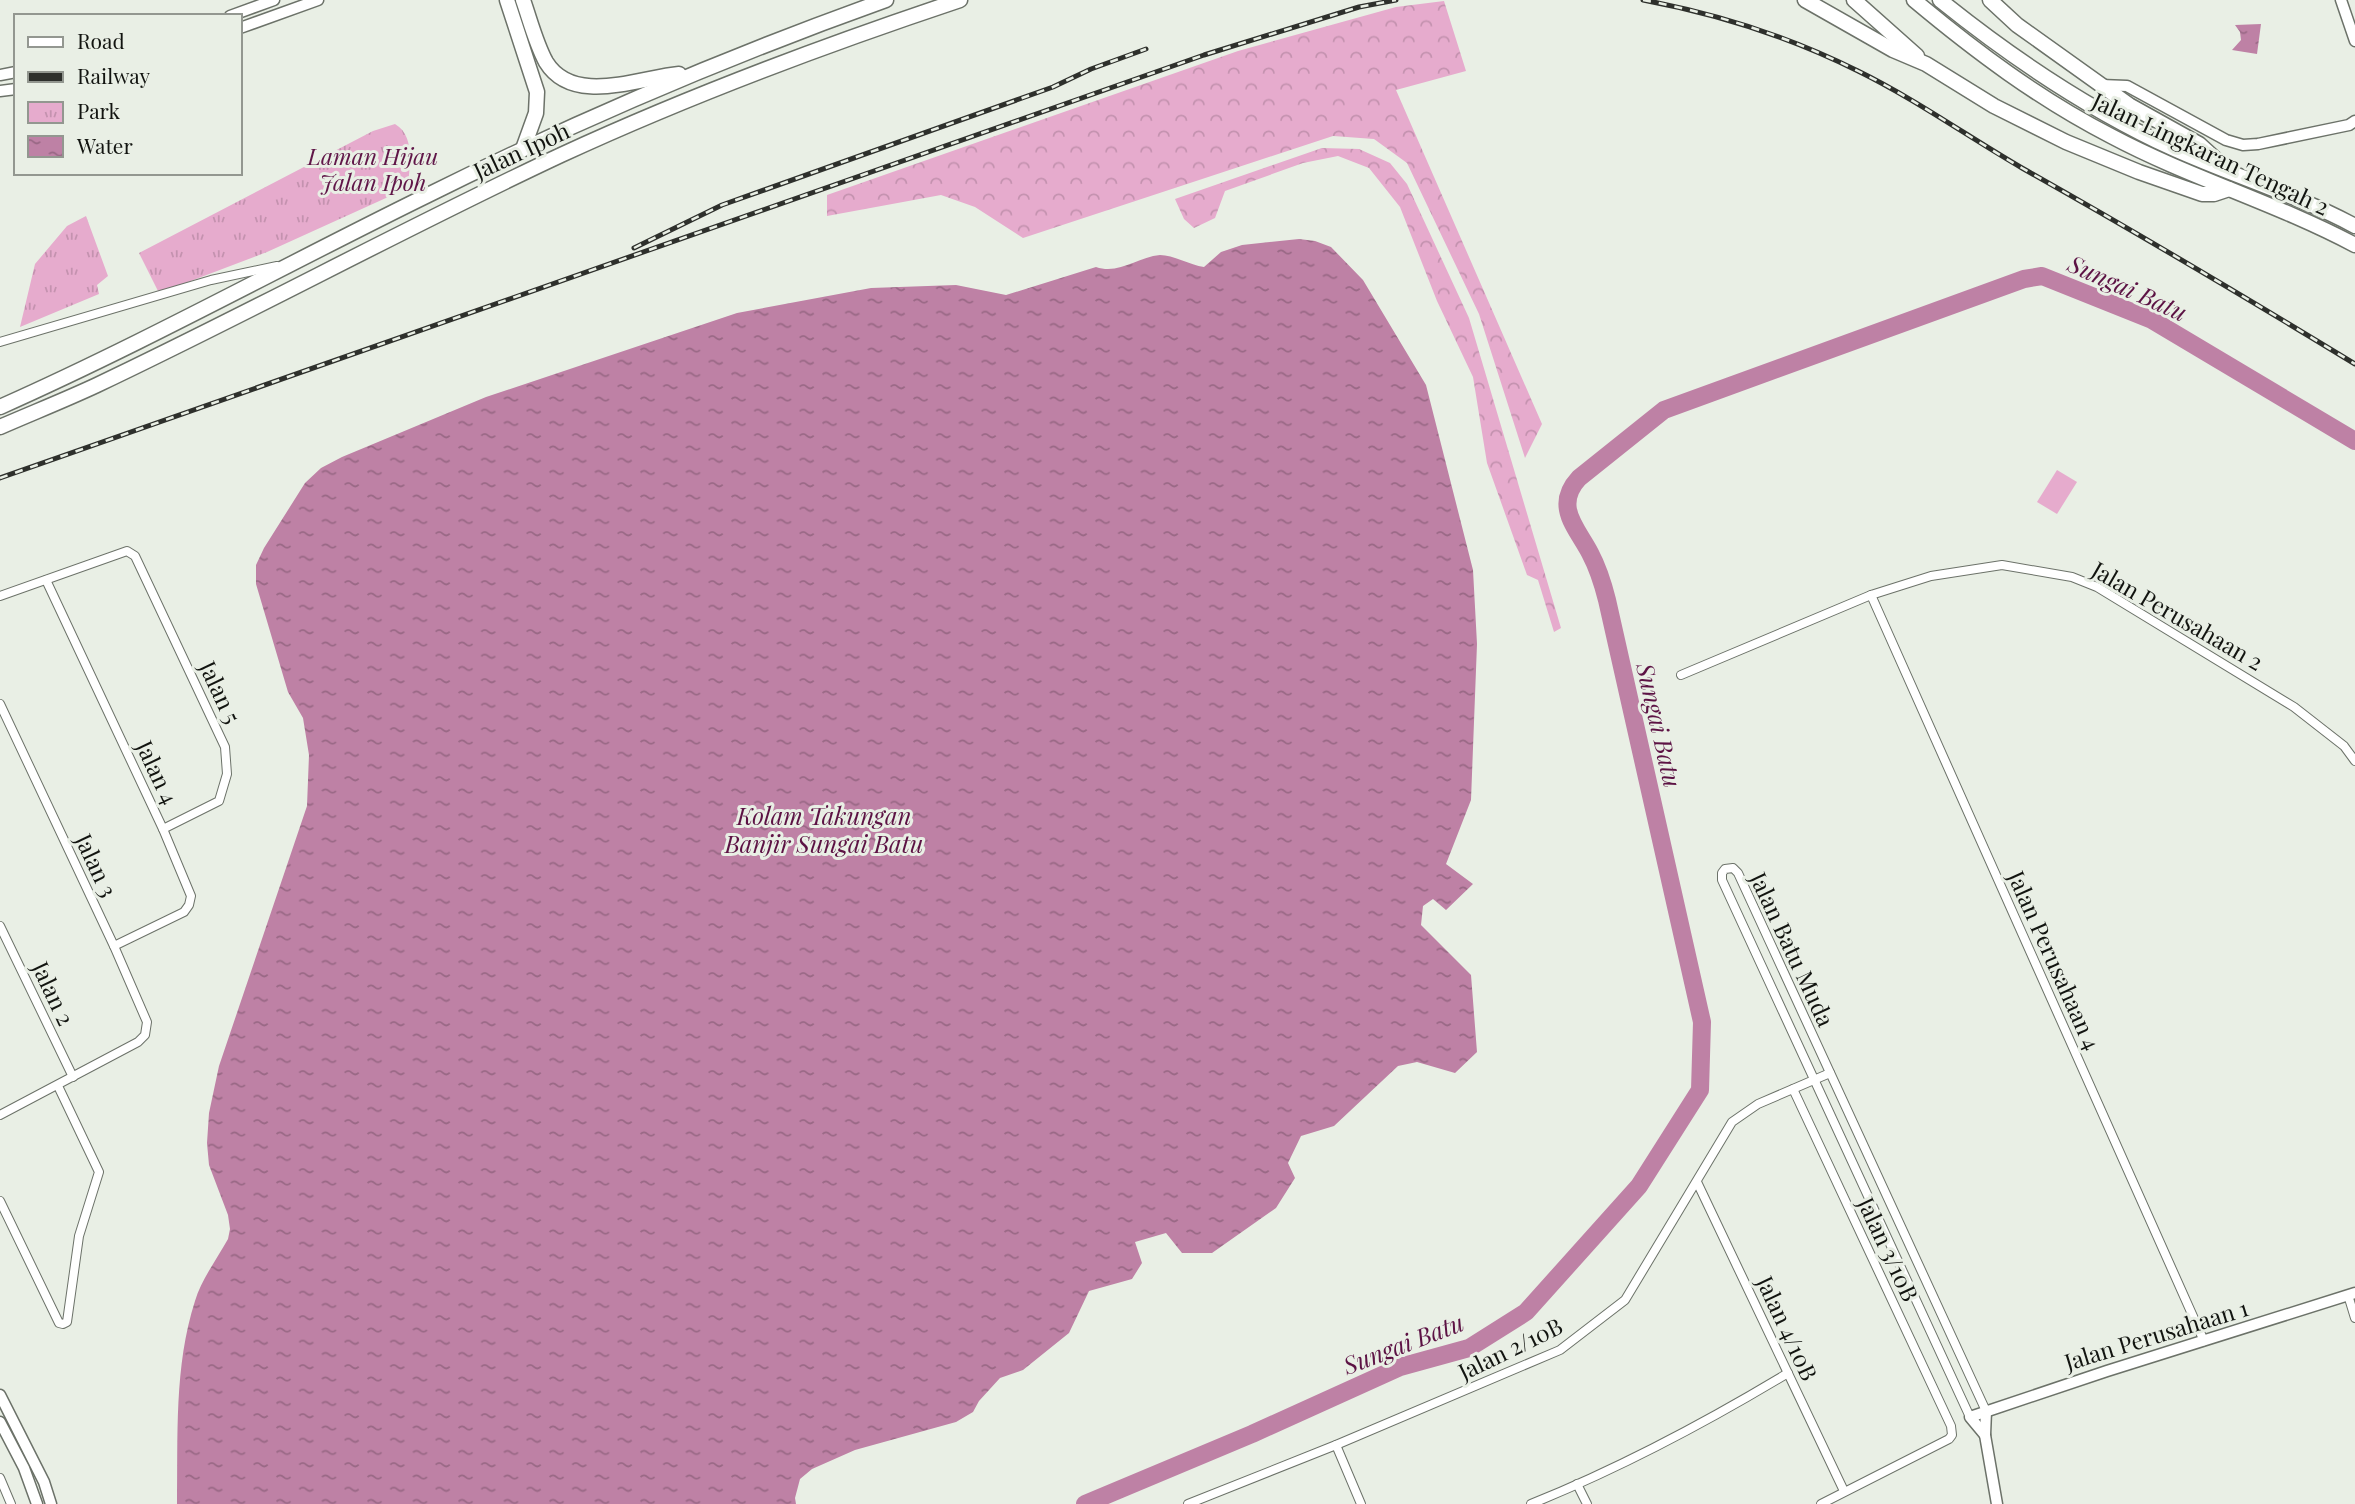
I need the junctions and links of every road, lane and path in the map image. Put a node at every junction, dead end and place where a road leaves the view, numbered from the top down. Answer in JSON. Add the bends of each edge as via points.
{"nodes":[{"id":1,"x":274,"y":0,"type":"edge"},
{"id":2,"x":318,"y":0,"type":"edge"},
{"id":3,"x":507,"y":0,"type":"edge"},
{"id":4,"x":523,"y":0,"type":"edge"},
{"id":5,"x":886,"y":0,"type":"edge"},
{"id":6,"x":960,"y":0,"type":"edge"},
{"id":7,"x":1805,"y":0,"type":"edge"},
{"id":8,"x":1854,"y":0,"type":"edge"},
{"id":9,"x":1914,"y":0,"type":"edge"},
{"id":10,"x":1940,"y":0,"type":"edge"},
{"id":11,"x":1990,"y":0,"type":"edge"},
{"id":12,"x":2341,"y":0,"type":"edge"},
{"id":13,"x":236,"y":14,"type":"edge"},
{"id":14,"x":242,"y":27,"type":"edge"},
{"id":15,"x":2355,"y":41,"type":"edge"},
{"id":16,"x":1926,"y":64,"type":"junction"},
{"id":17,"x":693,"y":72,"type":"junction"},
{"id":18,"x":2101,"y":85,"type":"junction"},
{"id":19,"x":2355,"y":121,"type":"edge"},
{"id":20,"x":523,"y":149,"type":"junction"},
{"id":21,"x":2232,"y":172,"type":"junction"},
{"id":22,"x":2229,"y":188,"type":"junction"},
{"id":23,"x":2355,"y":226,"type":"edge"},
{"id":24,"x":2355,"y":245,"type":"edge"},
{"id":25,"x":296,"y":263,"type":"junction"},
{"id":26,"x":0,"y":342,"type":"edge"},
{"id":27,"x":0,"y":407,"type":"edge"},
{"id":28,"x":0,"y":427,"type":"edge"},
{"id":29,"x":46,"y":580,"type":"junction"},
{"id":30,"x":1871,"y":595,"type":"junction"},
{"id":31,"x":0,"y":596,"type":"edge"},
{"id":32,"x":1681,"y":676,"type":"dead end"},
{"id":33,"x":0,"y":704,"type":"edge"},
{"id":34,"x":2355,"y":761,"type":"edge"},
{"id":35,"x":163,"y":829,"type":"junction"},
{"id":36,"x":0,"y":926,"type":"edge"},
{"id":37,"x":114,"y":946,"type":"junction"},
{"id":38,"x":1830,"y":1073,"type":"junction"},
{"id":39,"x":73,"y":1077,"type":"junction"},
{"id":40,"x":1813,"y":1080,"type":"junction"},
{"id":41,"x":58,"y":1086,"type":"junction"},
{"id":42,"x":1793,"y":1089,"type":"junction"},
{"id":43,"x":0,"y":1115,"type":"edge"},
{"id":44,"x":1697,"y":1182,"type":"junction"},
{"id":45,"x":0,"y":1201,"type":"edge"},
{"id":46,"x":2351,"y":1294,"type":"edge"},
{"id":47,"x":2355,"y":1318,"type":"edge"},
{"id":48,"x":2204,"y":1341,"type":"junction"},
{"id":49,"x":1788,"y":1373,"type":"junction"},
{"id":50,"x":0,"y":1395,"type":"edge"},
{"id":51,"x":1986,"y":1411,"type":"junction"},
{"id":52,"x":1970,"y":1417,"type":"junction"},
{"id":53,"x":0,"y":1422,"type":"edge"},
{"id":54,"x":1985,"y":1435,"type":"junction"},
{"id":55,"x":1336,"y":1445,"type":"junction"},
{"id":56,"x":0,"y":1478,"type":"edge"},
{"id":57,"x":1577,"y":1484,"type":"junction"},
{"id":58,"x":1844,"y":1491,"type":"junction"},
{"id":59,"x":11,"y":1504,"type":"edge"},
{"id":60,"x":37,"y":1504,"type":"edge"},
{"id":61,"x":51,"y":1504,"type":"edge"},
{"id":62,"x":1188,"y":1504,"type":"edge"},
{"id":63,"x":1361,"y":1504,"type":"edge"},
{"id":64,"x":1531,"y":1504,"type":"edge"},
{"id":65,"x":1587,"y":1504,"type":"edge"},
{"id":66,"x":1821,"y":1504,"type":"edge"},
{"id":67,"x":1997,"y":1504,"type":"edge"}],
"edges":[{"from":1,"to":13,"type":"street"},
{"from":2,"to":14,"type":"street"},
{"from":3,"to":20,"type":"highway","via":[[537,92],[536,113]]},
{"from":4,"to":17,"type":"highway","via":[[545,60],[555,74],[568,81],[607,87]]},
{"from":5,"to":17,"type":"highway","name":"Jalan Ipoh"},
{"from":6,"to":28,"type":"highway","name":"Jalan Ipoh","via":[[733,82],[562,155],[96,386]]},
{"from":7,"to":16,"type":"highway"},
{"from":8,"to":16,"type":"highway"},
{"from":9,"to":22,"type":"highway","name":"Jalan Lingkaran Tengah 2","via":[[1987,59],[2048,100],[2111,136]]},
{"from":10,"to":21,"type":"highway","name":"Jalan Lingkaran Tengah 2","via":[[2071,94],[2171,147]]},
{"from":11,"to":18,"type":"highway"},
{"from":12,"to":15,"type":"street"},
{"from":16,"to":22,"type":"highway","via":[[1994,106],[2066,142],[2202,194]]},
{"from":17,"to":20,"type":"highway","name":"Jalan Ipoh"},
{"from":18,"to":19,"type":"street","via":[[2127,86],[2243,145]]},
{"from":18,"to":21,"type":"highway","via":[[2154,121],[2199,144]]},
{"from":20,"to":25,"type":"highway","name":"Jalan Ipoh"},
{"from":21,"to":23,"type":"highway","name":"Jalan Lingkaran Tengah 2"},
{"from":22,"to":24,"type":"highway","name":"Jalan Lingkaran Tengah 2"},
{"from":25,"to":26,"type":"street","via":[[211,280]]},
{"from":25,"to":27,"type":"highway","name":"Jalan Ipoh"},
{"from":29,"to":31,"type":"street"},
{"from":29,"to":35,"type":"street","name":"Jalan 4"},
{"from":29,"to":35,"type":"street","name":"Jalan 5","via":[[127,551],[135,556],[225,747],[227,774],[219,801]]},
{"from":30,"to":32,"type":"street","name":"Jalan Perusahaan 2"},
{"from":30,"to":34,"type":"street","name":"Jalan Perusahaan 2","via":[[1931,576],[1990,566],[2083,580],[2294,707],[2344,746]]},
{"from":30,"to":48,"type":"street","name":"Jalan Perusahaan 4"},
{"from":33,"to":37,"type":"street","name":"Jalan 3"},
{"from":35,"to":37,"type":"street","name":"Jalan 4","via":[[191,896],[190,905]]},
{"from":36,"to":39,"type":"street","name":"Jalan 2"},
{"from":37,"to":39,"type":"street","name":"Jalan 3","via":[[147,1022],[145,1035]]},
{"from":38,"to":40,"type":"street","name":"Jalan 2/10B"},
{"from":38,"to":40,"type":"street","name":"Jalan Batu Muda","via":[[1738,873],[1726,869],[1722,880]]},
{"from":38,"to":51,"type":"street","name":"Jalan Batu Muda"},
{"from":39,"to":41,"type":"street"},
{"from":40,"to":42,"type":"street","name":"Jalan 2/10B"},
{"from":40,"to":52,"type":"street","name":"Jalan Batu Muda"},
{"from":41,"to":43,"type":"street"},
{"from":41,"to":45,"type":"street","via":[[99,1172],[79,1236],[63,1324]]},
{"from":42,"to":44,"type":"street","name":"Jalan 2/10B","via":[[1732,1122]]},
{"from":42,"to":58,"type":"street","name":"Jalan 3/10B","via":[[1951,1426],[1949,1439]]},
{"from":44,"to":49,"type":"street","name":"Jalan 4/10B"},
{"from":44,"to":55,"type":"street","name":"Jalan 2/10B","via":[[1625,1300],[1560,1350]]},
{"from":46,"to":47,"type":"street"},
{"from":46,"to":48,"type":"street","name":"Jalan Perusahaan 1"},
{"from":48,"to":51,"type":"street","name":"Jalan Perusahaan 1"},
{"from":49,"to":57,"type":"street","via":[[1724,1412]]},
{"from":49,"to":58,"type":"street","name":"Jalan 4/10B"},
{"from":50,"to":61,"type":"street"},
{"from":51,"to":52,"type":"street","name":"Jalan Perusahaan 1"},
{"from":51,"to":54,"type":"street"},
{"from":52,"to":54,"type":"street"},
{"from":53,"to":60,"type":"street"},
{"from":54,"to":67,"type":"street"},
{"from":55,"to":62,"type":"street","name":"Jalan 2/10B"},
{"from":55,"to":63,"type":"street"},
{"from":56,"to":59,"type":"street"},
{"from":57,"to":64,"type":"street"},
{"from":57,"to":65,"type":"street"},
{"from":58,"to":66,"type":"street"}]}
